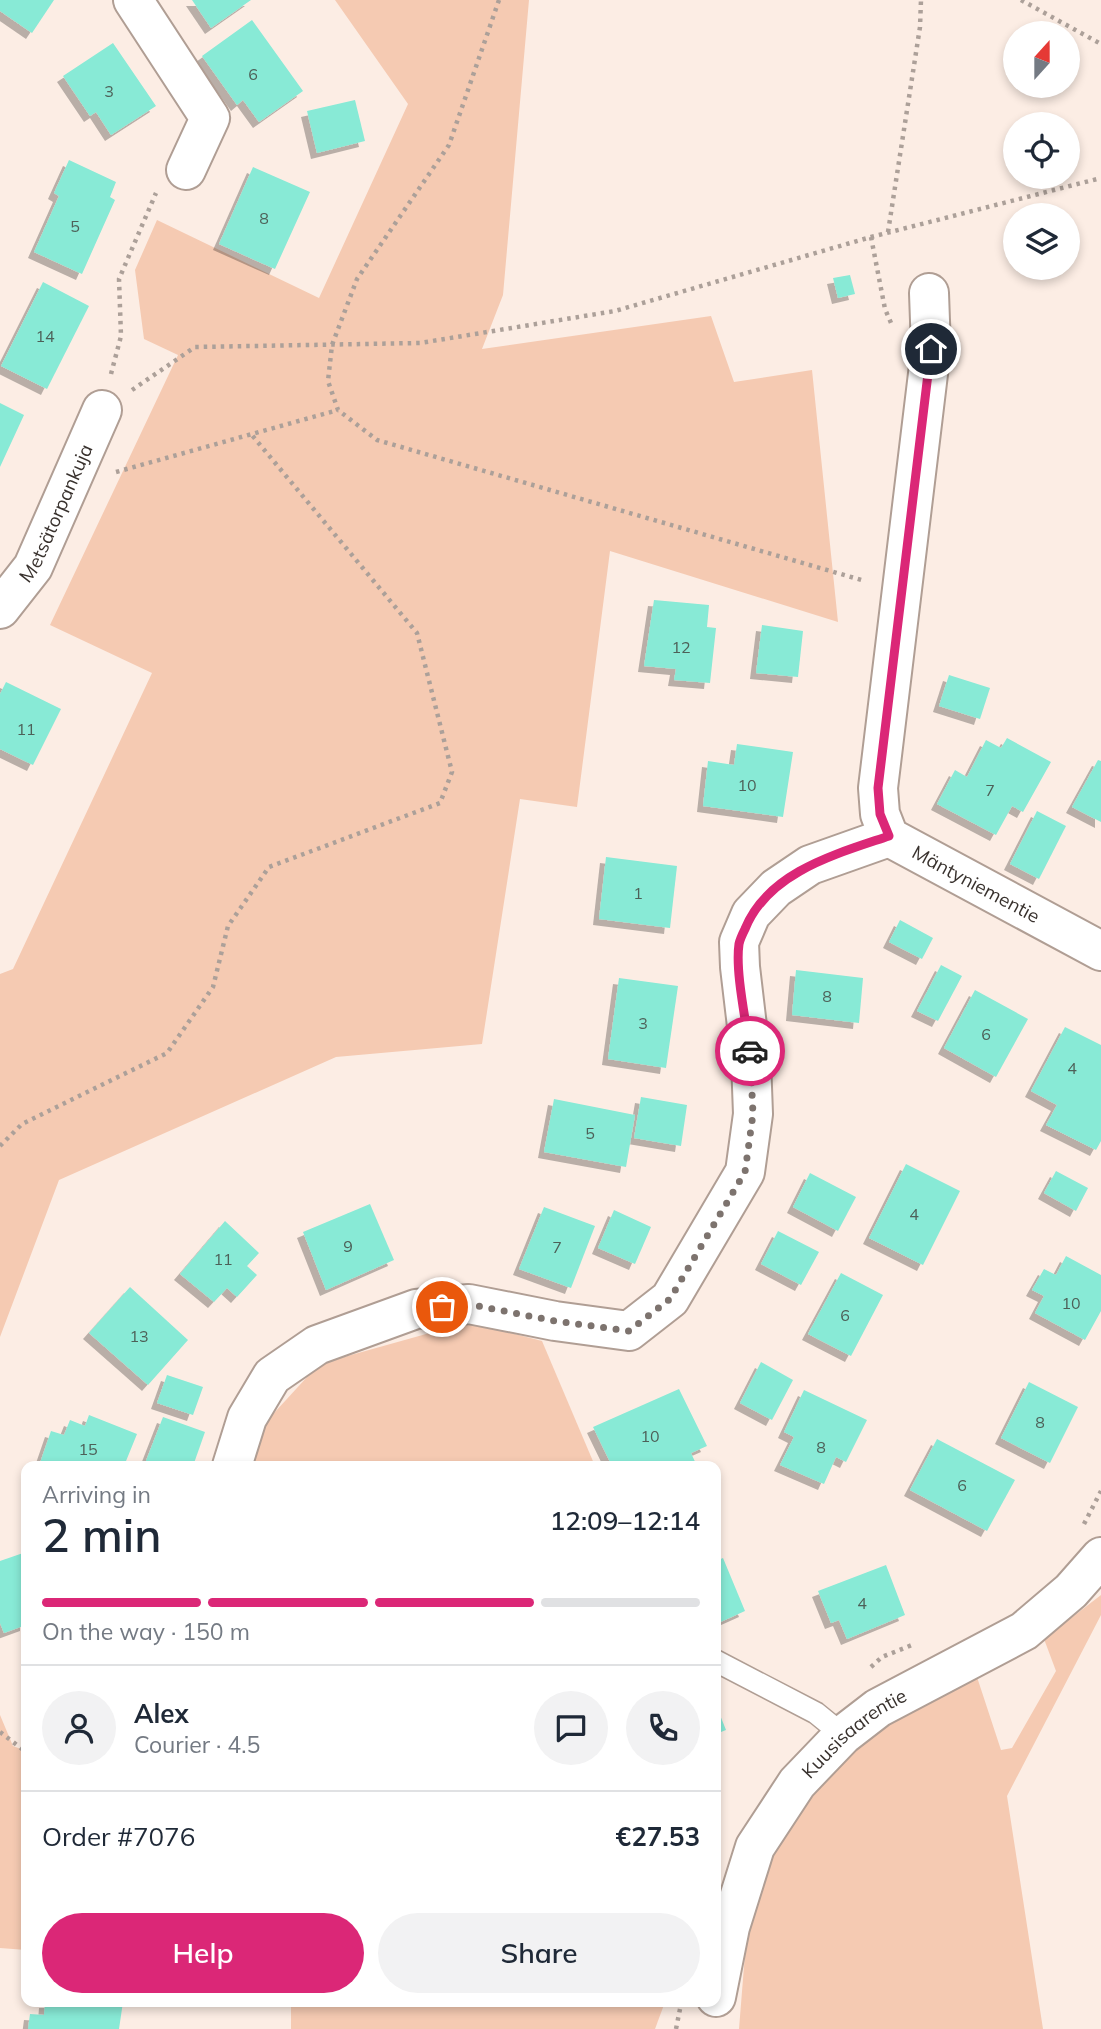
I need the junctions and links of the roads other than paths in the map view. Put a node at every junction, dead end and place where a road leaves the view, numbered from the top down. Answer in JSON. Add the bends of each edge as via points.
{"nodes":[{"id":1,"x":133,"y":0,"type":"edge"},
{"id":2,"x":186,"y":170,"type":"road end"},
{"id":3,"x":929,"y":293,"type":"dead end"},
{"id":4,"x":102,"y":410,"type":"road end"},
{"id":5,"x":0,"y":609,"type":"edge"},
{"id":6,"x":889,"y":836,"type":"junction"},
{"id":7,"x":1101,"y":950,"type":"edge"},
{"id":8,"x":234,"y":1461,"type":"edge"},
{"id":9,"x":1101,"y":1557,"type":"edge"},
{"id":10,"x":721,"y":1664,"type":"edge"},
{"id":11,"x":843,"y":1735,"type":"junction"},
{"id":12,"x":721,"y":1971,"type":"edge"},
{"id":13,"x":714,"y":2007,"type":"edge"},
{"id":14,"x":710,"y":2029,"type":"edge"}],
"edges":[{"from":1,"to":2,"type":"street","via":[[210,118]]},
{"from":3,"to":6,"type":"street","name":"Mäntyniementie","via":[[931,349],[878,788],[880,814]]},
{"from":4,"to":5,"type":"street","name":"Metsätorpankuja","via":[[33,567]]},
{"from":6,"to":7,"type":"street","name":"Mäntyniementie"},
{"from":6,"to":8,"type":"street","via":[[810,865],[775,888],[751,914],[739,942],[753,1114],[745,1172],[670,1299],[629,1331],[468,1304],[416,1309],[317,1345],[272,1376],[247,1418]]},
{"from":9,"to":11,"type":"street","name":"Kuusisaarentie","via":[[1071,1591],[1024,1631],[878,1708]]},
{"from":10,"to":11,"type":"lane","via":[[816,1713]]},
{"from":11,"to":12,"type":"street","name":"Kuusisaarentie","via":[[797,1783],[755,1847]]},
{"from":13,"to":14,"type":"street","name":"Kuusisaarentie"}]}
